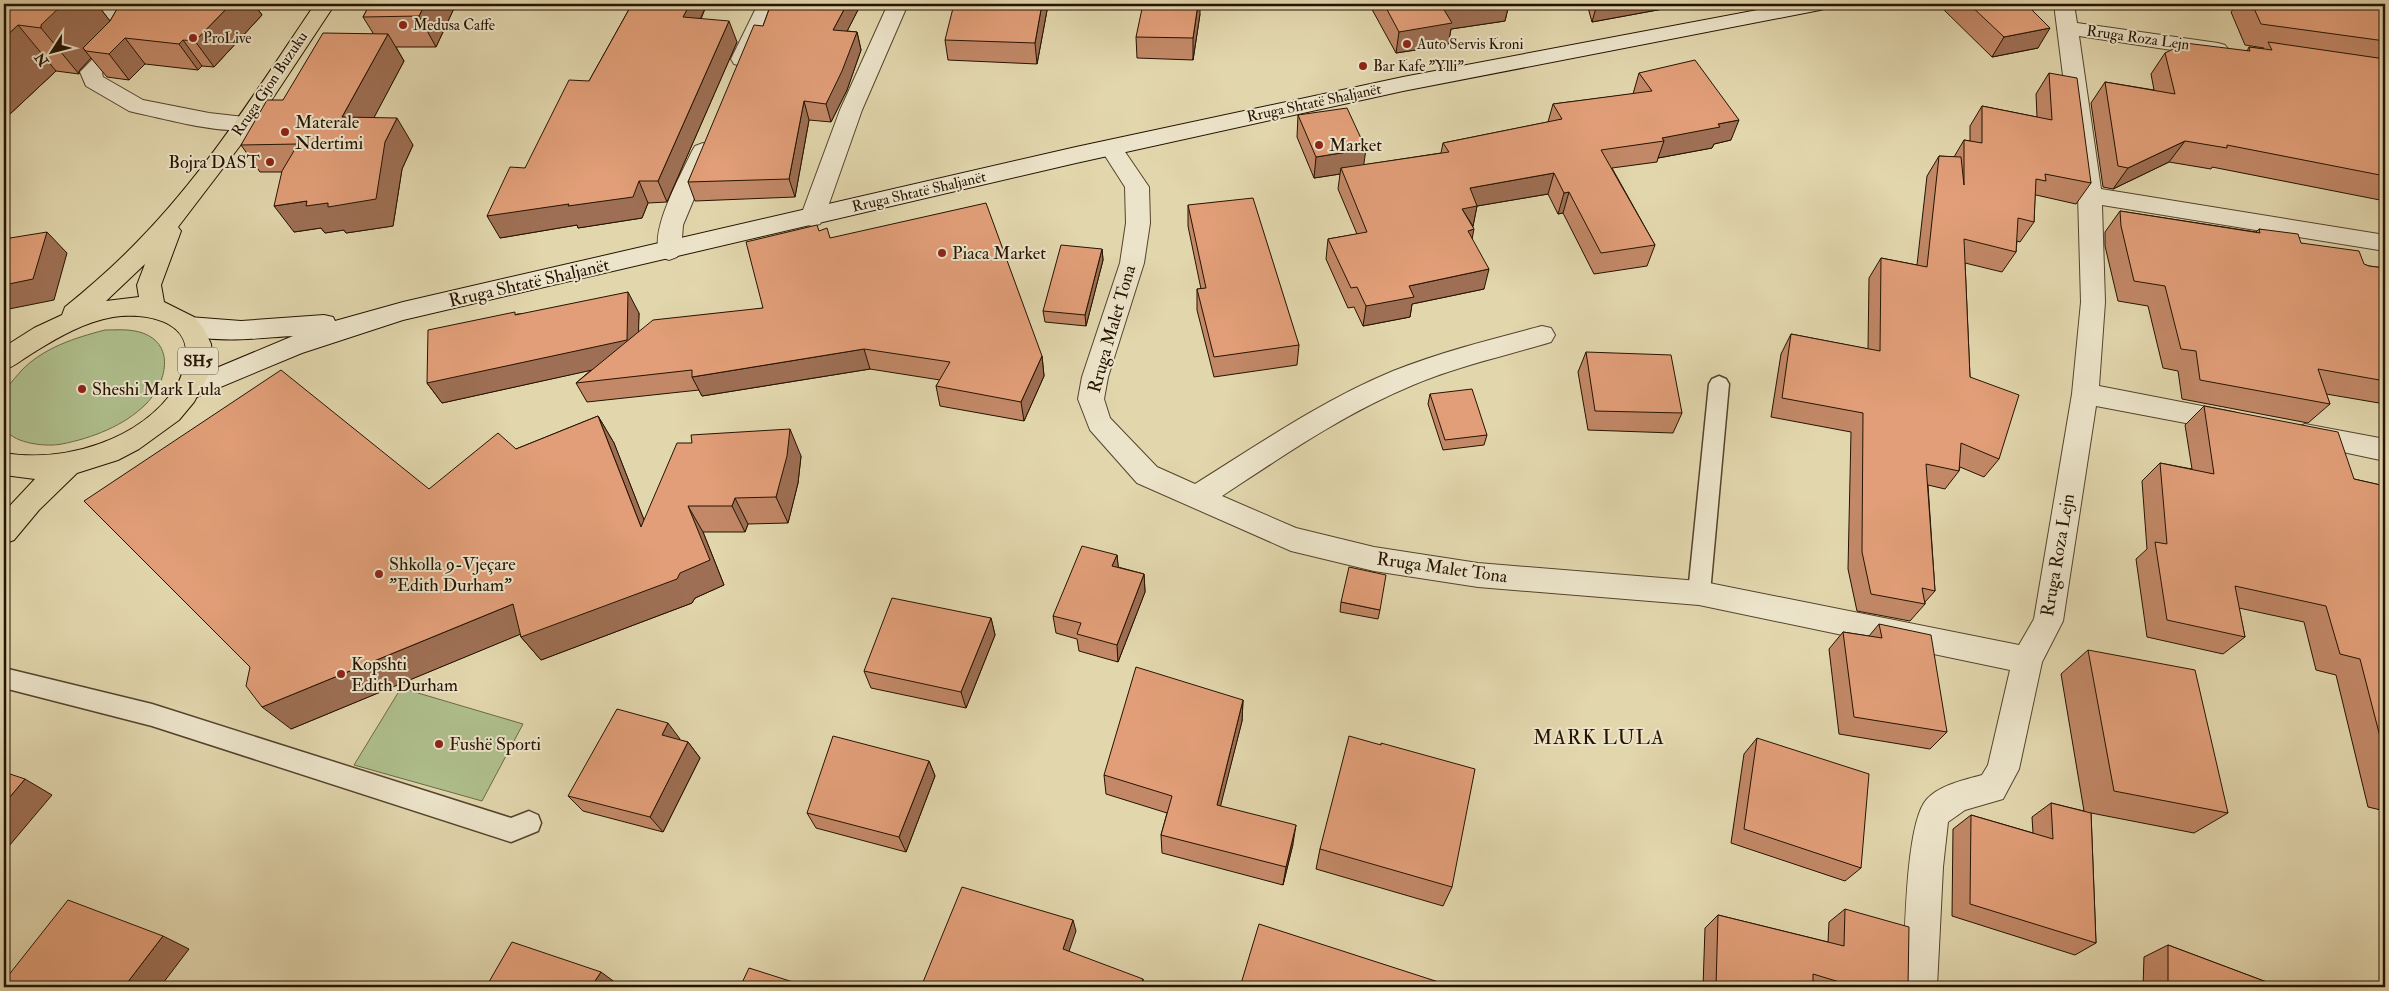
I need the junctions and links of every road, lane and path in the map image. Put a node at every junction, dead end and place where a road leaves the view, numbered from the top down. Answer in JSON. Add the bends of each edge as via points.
{"nodes":[{"id":1,"x":324,"y":4,"type":"edge"},
{"id":2,"x":768,"y":4,"type":"edge"},
{"id":3,"x":898,"y":4,"type":"edge"},
{"id":4,"x":1820,"y":4,"type":"edge"},
{"id":5,"x":2064,"y":4,"type":"edge"},
{"id":6,"x":4,"y":20,"type":"edge"},
{"id":7,"x":2069,"y":28,"type":"junction"},
{"id":8,"x":2237,"y":52,"type":"edge"},
{"id":9,"x":735,"y":75,"type":"edge"},
{"id":10,"x":245,"y":123,"type":"junction"},
{"id":11,"x":712,"y":130,"type":"edge"},
{"id":12,"x":1111,"y":148,"type":"junction"},
{"id":13,"x":2090,"y":194,"type":"junction"},
{"id":14,"x":178,"y":212,"type":"junction"},
{"id":15,"x":812,"y":218,"type":"junction"},
{"id":16,"x":2385,"y":242,"type":"edge"},
{"id":17,"x":669,"y":251,"type":"junction"},
{"id":18,"x":153,"y":309,"type":"junction"},
{"id":19,"x":363,"y":321,"type":"junction"},
{"id":20,"x":61,"y":324,"type":"junction"},
{"id":21,"x":189,"y":326,"type":"junction"},
{"id":22,"x":1542,"y":335,"type":"dead end"},
{"id":23,"x":4,"y":360,"type":"edge"},
{"id":24,"x":1719,"y":384,"type":"dead end"},
{"id":25,"x":187,"y":391,"type":"junction"},
{"id":26,"x":2085,"y":394,"type":"junction"},
{"id":27,"x":2385,"y":450,"type":"edge"},
{"id":28,"x":4,"y":464,"type":"edge"},
{"id":29,"x":68,"y":465,"type":"junction"},
{"id":30,"x":1196,"y":498,"type":"junction"},
{"id":31,"x":4,"y":532,"type":"edge"},
{"id":32,"x":1699,"y":593,"type":"junction"},
{"id":33,"x":2027,"y":660,"type":"junction"},
{"id":34,"x":4,"y":678,"type":"edge"},
{"id":35,"x":530,"y":823,"type":"dead end"},
{"id":36,"x":1920,"y":987,"type":"edge"}],
"edges":[{"from":1,"to":10,"type":"main road","name":"Rruga Gjon Buzuku","number":"SH5"},
{"from":2,"to":9,"type":"street"},
{"from":3,"to":15,"type":"street","via":[[858,89]]},
{"from":4,"to":12,"type":"street","name":"Rruga Shtatë Shaljanët","via":[[1404,84]]},
{"from":5,"to":7,"type":"street","name":"Rruga Roza Lejn"},
{"from":6,"to":10,"type":"street","via":[[75,12],[97,12],[121,18],[128,27],[122,41],[91,72],[94,81],[137,106],[209,120]]},
{"from":7,"to":8,"type":"street","name":"Rruga Roza Lejn"},
{"from":7,"to":13,"type":"street","name":"Rruga Roza Lejn"},
{"from":10,"to":14,"type":"main road","name":"Rruga Gjon Buzuku","number":"SH5"},
{"from":11,"to":17,"type":"street","via":[[671,225]]},
{"from":12,"to":15,"type":"street","name":"Rruga Shtatë Shaljanët"},
{"from":12,"to":30,"type":"street","name":"Rruga Malet Tona","via":[[1137,187],[1138,223],[1132,263],[1090,399],[1099,423],[1147,475]]},
{"from":13,"to":16,"type":"street"},
{"from":13,"to":26,"type":"street","name":"Rruga Roza Lejn","via":[[2092,302]]},
{"from":14,"to":18,"type":"main road","name":"Rruga Gjon Buzuku","number":"SH5","via":[[159,253],[149,285]]},
{"from":14,"to":20,"type":"main road","name":"Rruga Gjon Buzuku","number":"SH5","via":[[108,288]]},
{"from":15,"to":17,"type":"street","name":"Rruga Shtatë Shaljanët"},
{"from":17,"to":19,"type":"street","name":"Rruga Shtatë Shaljanët"},
{"from":18,"to":20,"type":"main road","number":"SH5","via":[[101,311]]},
{"from":18,"to":21,"type":"main road","number":"SH5","via":[[174,315]]},
{"from":19,"to":21,"type":"street","name":"Rruga Shtatë Shaljanët","via":[[241,330]]},
{"from":19,"to":25,"type":"street","name":"Rruga Shtatë Shaljanët","via":[[243,365]]},
{"from":20,"to":23,"type":"main road","number":"SH5","via":[[29,341]]},
{"from":21,"to":25,"type":"main road","number":"SH5","via":[[197,338],[199,354],[197,372]]},
{"from":22,"to":30,"type":"street","via":[[1449,362],[1384,387],[1303,430]]},
{"from":24,"to":32,"type":"lane"},
{"from":25,"to":29,"type":"main road","number":"SH5","via":[[174,407],[138,436],[92,459]]},
{"from":26,"to":27,"type":"street"},
{"from":26,"to":33,"type":"street","name":"Rruga Roza Lejn","via":[[2048,622]]},
{"from":28,"to":29,"type":"main road","number":"SH5","via":[[36,468]]},
{"from":29,"to":31,"type":"main road","number":"SH5","via":[[29,502]]},
{"from":30,"to":32,"type":"street","name":"Rruga Malet Tona","via":[[1291,539],[1374,559],[1478,575]]},
{"from":32,"to":33,"type":"street","name":"Rruga Malet Tona"},
{"from":33,"to":36,"type":"street","name":"Rruga Roza Lejn","via":[[2003,769],[1992,788],[1954,798],[1935,813],[1927,849]]},
{"from":34,"to":35,"type":"lane","via":[[152,715],[511,830]]}]}
